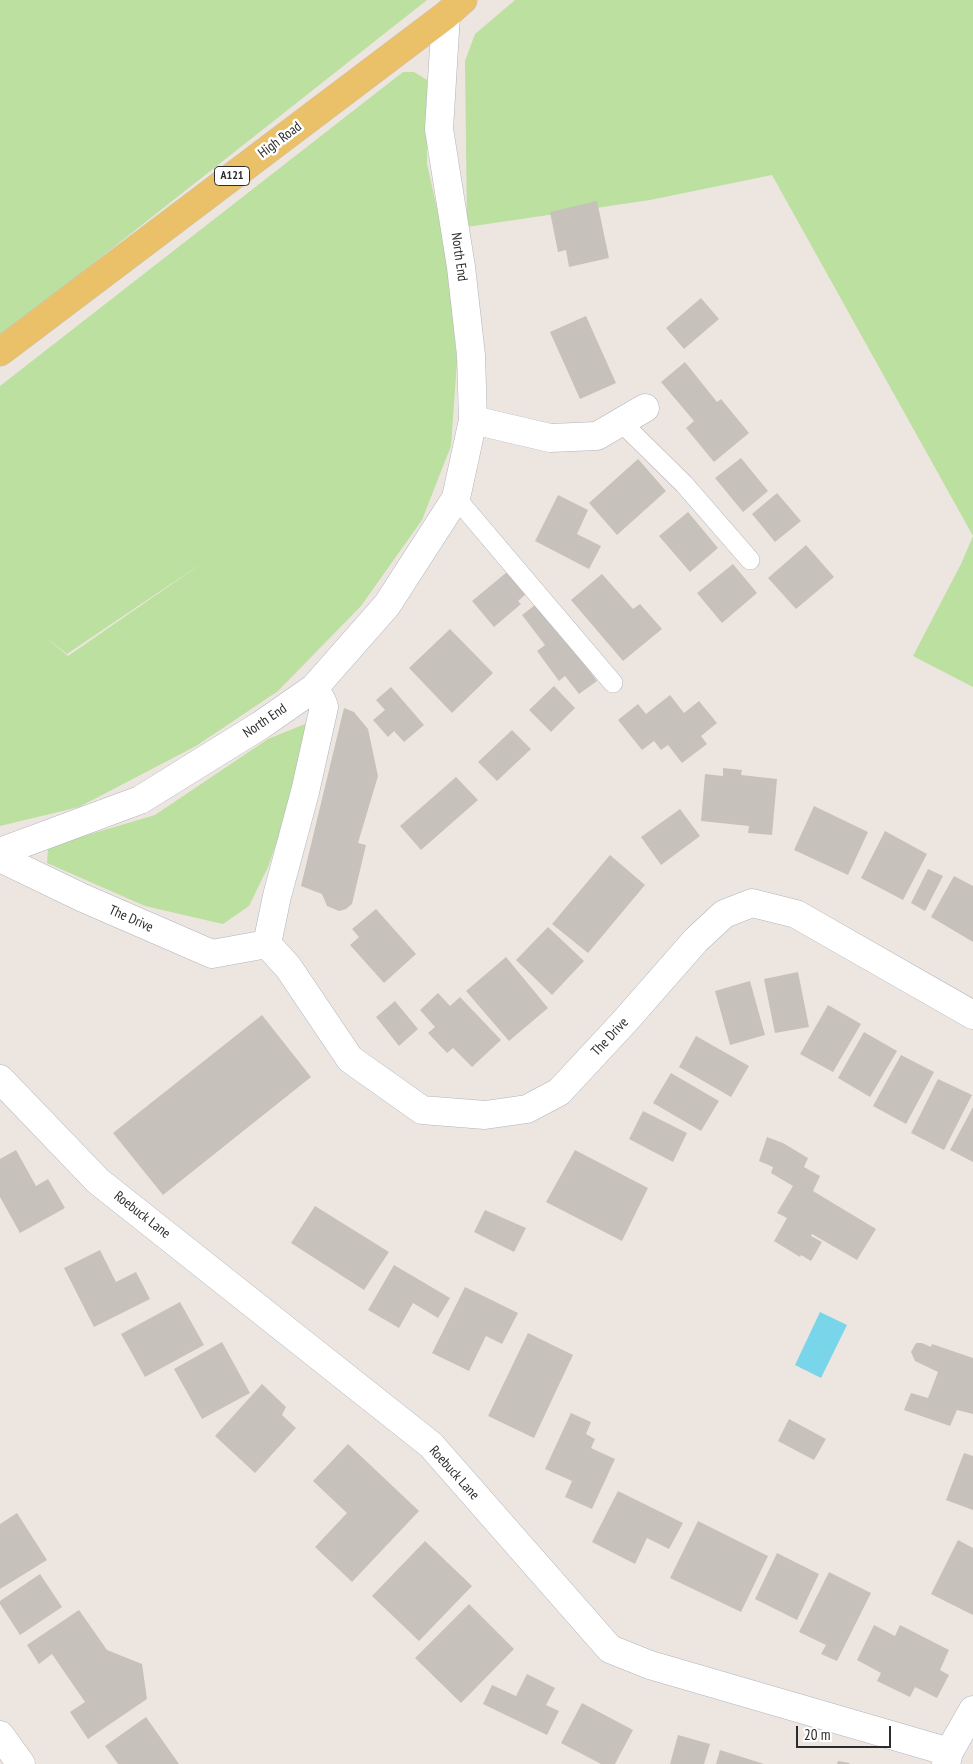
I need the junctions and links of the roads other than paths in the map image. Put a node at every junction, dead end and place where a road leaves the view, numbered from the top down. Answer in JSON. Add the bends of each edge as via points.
{"nodes":[{"id":1,"x":454,"y":7,"type":"edge"},
{"id":2,"x":0,"y":352,"type":"edge"},
{"id":3,"x":645,"y":408,"type":"dead end"},
{"id":4,"x":473,"y":420,"type":"junction"},
{"id":5,"x":621,"y":422,"type":"junction"},
{"id":6,"x":456,"y":498,"type":"junction"},
{"id":7,"x":750,"y":560,"type":"dead end"},
{"id":8,"x":613,"y":683,"type":"dead end"},
{"id":9,"x":314,"y":688,"type":"junction"},
{"id":10,"x":0,"y":852,"type":"edge"},
{"id":11,"x":0,"y":858,"type":"edge"},
{"id":12,"x":267,"y":944,"type":"junction"},
{"id":13,"x":973,"y":1015,"type":"edge"},
{"id":14,"x":0,"y":1079,"type":"edge"},
{"id":15,"x":973,"y":1710,"type":"edge"},
{"id":16,"x":0,"y":1735,"type":"edge"},
{"id":17,"x":948,"y":1758,"type":"edge"},
{"id":18,"x":21,"y":1764,"type":"edge"}],
"edges":[{"from":1,"to":2,"type":"main road","name":"High Road","number":"A121"},
{"from":1,"to":4,"type":"street","name":"North End","via":[[439,129],[461,267],[471,355]]},
{"from":3,"to":5,"type":"street"},
{"from":4,"to":5,"type":"street","via":[[550,438],[597,436]]},
{"from":4,"to":6,"type":"street","name":"North End"},
{"from":5,"to":7,"type":"lane","via":[[684,484]]},
{"from":6,"to":8,"type":"lane"},
{"from":6,"to":9,"type":"street","name":"North End","via":[[387,605]]},
{"from":9,"to":10,"type":"street","name":"North End","via":[[140,800]]},
{"from":9,"to":12,"type":"street","via":[[324,707]]},
{"from":11,"to":12,"type":"street","name":"The Drive","via":[[212,954]]},
{"from":12,"to":13,"type":"street","name":"The Drive","via":[[288,968],[350,1059],[422,1110],[485,1115],[527,1109],[559,1092],[696,940],[724,914],[752,903],[796,914]]},
{"from":14,"to":17,"type":"street","name":"Roebuck Lane","via":[[98,1181],[431,1445],[610,1649],[650,1665]]},
{"from":15,"to":17,"type":"street"},
{"from":16,"to":18,"type":"street"}]}
